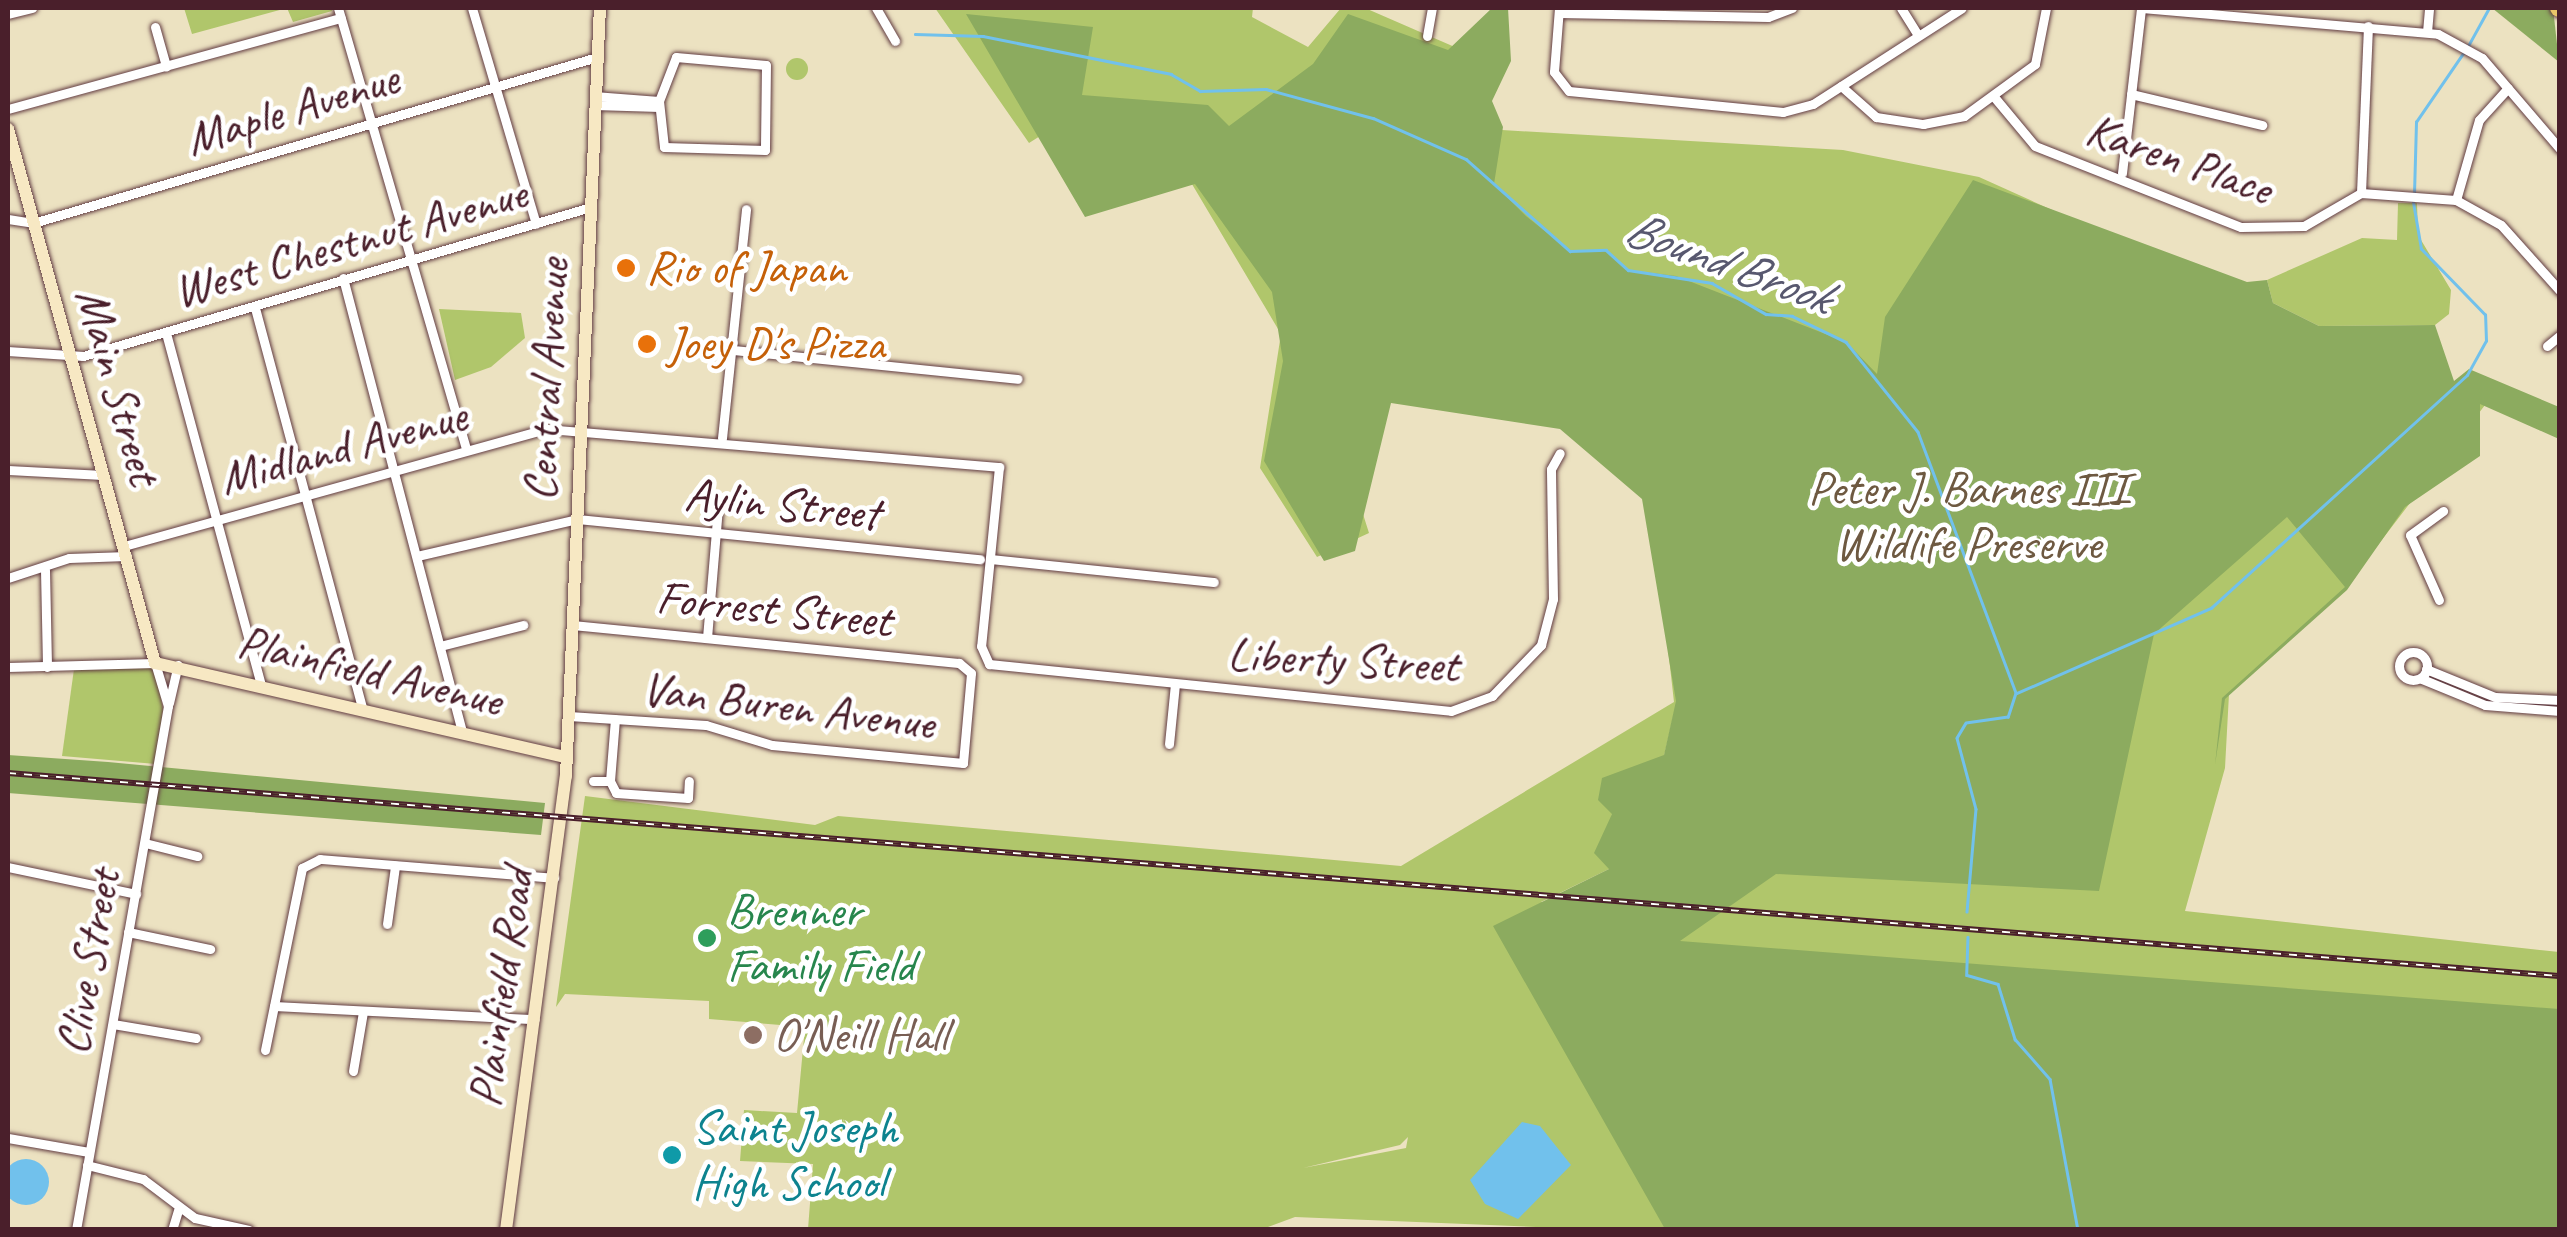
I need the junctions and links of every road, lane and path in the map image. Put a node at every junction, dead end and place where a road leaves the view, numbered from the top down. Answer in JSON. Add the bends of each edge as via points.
{"nodes":[{"id":1,"x":32,"y":8,"type":"edge"},
{"id":2,"x":472,"y":8,"type":"edge"},
{"id":3,"x":600,"y":8,"type":"edge"},
{"id":4,"x":876,"y":8,"type":"edge"},
{"id":5,"x":1432,"y":8,"type":"edge"},
{"id":6,"x":1792,"y":8,"type":"edge"},
{"id":7,"x":1901,"y":8,"type":"edge"},
{"id":8,"x":1962,"y":8,"type":"edge"},
{"id":9,"x":2046,"y":8,"type":"edge"},
{"id":10,"x":2141,"y":8,"type":"edge"},
{"id":11,"x":2429,"y":8,"type":"edge"},
{"id":12,"x":1559,"y":10,"type":"edge"},
{"id":13,"x":2236,"y":11,"type":"edge"},
{"id":14,"x":340,"y":13,"type":"edge"},
{"id":15,"x":8,"y":14,"type":"edge"},
{"id":16,"x":2368,"y":26,"type":"junction"},
{"id":17,"x":155,"y":27,"type":"dead end"},
{"id":18,"x":2427,"y":32,"type":"junction"},
{"id":19,"x":1918,"y":35,"type":"junction"},
{"id":20,"x":1427,"y":36,"type":"dead end"},
{"id":21,"x":895,"y":41,"type":"dead end"},
{"id":22,"x":597,"y":57,"type":"junction"},
{"id":23,"x":166,"y":66,"type":"junction"},
{"id":24,"x":494,"y":86,"type":"junction"},
{"id":25,"x":1842,"y":86,"type":"junction"},
{"id":26,"x":2508,"y":88,"type":"junction"},
{"id":27,"x":2131,"y":94,"type":"junction"},
{"id":28,"x":1995,"y":98,"type":"junction"},
{"id":29,"x":594,"y":101,"type":"junction"},
{"id":30,"x":659,"y":104,"type":"junction"},
{"id":31,"x":8,"y":109,"type":"edge"},
{"id":32,"x":371,"y":121,"type":"junction"},
{"id":33,"x":2262,"y":126,"type":"dead end"},
{"id":34,"x":8,"y":128,"type":"edge"},
{"id":35,"x":2560,"y":148,"type":"edge"},
{"id":36,"x":2122,"y":173,"type":"junction"},
{"id":37,"x":2361,"y":194,"type":"junction"},
{"id":38,"x":2456,"y":200,"type":"junction"},
{"id":39,"x":591,"y":208,"type":"junction"},
{"id":40,"x":746,"y":208,"type":"dead end"},
{"id":41,"x":8,"y":219,"type":"edge"},
{"id":42,"x":33,"y":223,"type":"junction"},
{"id":43,"x":536,"y":224,"type":"junction"},
{"id":44,"x":412,"y":258,"type":"junction"},
{"id":45,"x":343,"y":278,"type":"junction"},
{"id":46,"x":2560,"y":291,"type":"edge"},
{"id":47,"x":254,"y":308,"type":"junction"},
{"id":48,"x":166,"y":333,"type":"junction"},
{"id":49,"x":2560,"y":335,"type":"edge"},
{"id":50,"x":2547,"y":346,"type":"dead end"},
{"id":51,"x":734,"y":350,"type":"junction"},
{"id":52,"x":8,"y":352,"type":"edge"},
{"id":53,"x":70,"y":356,"type":"junction"},
{"id":54,"x":1018,"y":379,"type":"dead end"},
{"id":55,"x":584,"y":426,"type":"junction"},
{"id":56,"x":722,"y":438,"type":"junction"},
{"id":57,"x":466,"y":448,"type":"junction"},
{"id":58,"x":1560,"y":453,"type":"dead end"},
{"id":59,"x":393,"y":469,"type":"junction"},
{"id":60,"x":8,"y":470,"type":"edge"},
{"id":61,"x":103,"y":475,"type":"junction"},
{"id":62,"x":306,"y":494,"type":"junction"},
{"id":63,"x":718,"y":506,"type":"dead end"},
{"id":64,"x":2443,"y":511,"type":"dead end"},
{"id":65,"x":217,"y":518,"type":"junction"},
{"id":66,"x":577,"y":519,"type":"junction"},
{"id":67,"x":716,"y":533,"type":"junction"},
{"id":68,"x":126,"y":551,"type":"junction"},
{"id":69,"x":417,"y":556,"type":"junction"},
{"id":70,"x":985,"y":559,"type":"junction"},
{"id":71,"x":45,"y":570,"type":"junction"},
{"id":72,"x":8,"y":578,"type":"edge"},
{"id":73,"x":1214,"y":582,"type":"dead end"},
{"id":74,"x":2439,"y":600,"type":"dead end"},
{"id":75,"x":572,"y":624,"type":"junction"},
{"id":76,"x":523,"y":625,"type":"dead end"},
{"id":77,"x":707,"y":638,"type":"junction"},
{"id":78,"x":440,"y":646,"type":"junction"},
{"id":79,"x":155,"y":663,"type":"junction"},
{"id":80,"x":178,"y":664,"type":"junction"},
{"id":81,"x":8,"y":667,"type":"edge"},
{"id":82,"x":48,"y":667,"type":"junction"},
{"id":83,"x":968,"y":668,"type":"joint"},
{"id":84,"x":261,"y":684,"type":"junction"},
{"id":85,"x":1175,"y":684,"type":"junction"},
{"id":86,"x":2560,"y":700,"type":"edge"},
{"id":87,"x":168,"y":706,"type":"junction"},
{"id":88,"x":362,"y":706,"type":"junction"},
{"id":89,"x":2560,"y":710,"type":"edge"},
{"id":90,"x":568,"y":716,"type":"junction"},
{"id":91,"x":616,"y":719,"type":"junction"},
{"id":92,"x":462,"y":729,"type":"junction"},
{"id":93,"x":1169,"y":744,"type":"dead end"},
{"id":94,"x":566,"y":757,"type":"junction"},
{"id":95,"x":593,"y":781,"type":"dead end"},
{"id":96,"x":610,"y":781,"type":"junction"},
{"id":97,"x":689,"y":781,"type":"dead end"},
{"id":98,"x":145,"y":843,"type":"junction"},
{"id":99,"x":198,"y":856,"type":"dead end"},
{"id":100,"x":395,"y":866,"type":"junction"},
{"id":101,"x":8,"y":867,"type":"edge"},
{"id":102,"x":554,"y":878,"type":"junction"},
{"id":103,"x":136,"y":894,"type":"junction"},
{"id":104,"x":388,"y":924,"type":"dead end"},
{"id":105,"x":128,"y":932,"type":"junction"},
{"id":106,"x":210,"y":948,"type":"dead end"},
{"id":107,"x":274,"y":1006,"type":"junction"},
{"id":108,"x":363,"y":1012,"type":"junction"},
{"id":109,"x":535,"y":1018,"type":"junction"},
{"id":110,"x":113,"y":1024,"type":"junction"},
{"id":111,"x":196,"y":1038,"type":"dead end"},
{"id":112,"x":265,"y":1050,"type":"dead end"},
{"id":113,"x":352,"y":1070,"type":"dead end"},
{"id":114,"x":8,"y":1138,"type":"edge"},
{"id":115,"x":89,"y":1152,"type":"junction"},
{"id":116,"x":87,"y":1165,"type":"junction"},
{"id":117,"x":178,"y":1210,"type":"junction"},
{"id":118,"x":76,"y":1230,"type":"edge"},
{"id":119,"x":172,"y":1230,"type":"edge"},
{"id":120,"x":250,"y":1230,"type":"edge"},
{"id":121,"x":506,"y":1230,"type":"edge"}],
"edges":[{"from":1,"to":15,"type":"street"},
{"from":2,"to":24,"type":"street"},
{"from":3,"to":22,"type":"street","name":"Central Avenue"},
{"from":4,"to":21,"type":"street"},
{"from":5,"to":20,"type":"street"},
{"from":6,"to":12,"type":"street","via":[[1768,17]]},
{"from":7,"to":19,"type":"street"},
{"from":8,"to":19,"type":"street"},
{"from":9,"to":28,"type":"street","via":[[2035,64]]},
{"from":10,"to":13,"type":"street"},
{"from":10,"to":27,"type":"street"},
{"from":11,"to":18,"type":"street"},
{"from":12,"to":25,"type":"street","via":[[1554,72],[1568,91],[1784,112]]},
{"from":13,"to":16,"type":"street"},
{"from":14,"to":23,"type":"street"},
{"from":14,"to":32,"type":"street"},
{"from":16,"to":18,"type":"street"},
{"from":16,"to":37,"type":"street"},
{"from":17,"to":23,"type":"street"},
{"from":18,"to":26,"type":"street","via":[[2471,50]]},
{"from":19,"to":25,"type":"street"},
{"from":22,"to":24,"type":"street","name":"Maple Avenue"},
{"from":22,"to":29,"type":"street","name":"Central Avenue"},
{"from":23,"to":31,"type":"street"},
{"from":24,"to":32,"type":"street","name":"Maple Avenue"},
{"from":24,"to":43,"type":"street"},
{"from":25,"to":28,"type":"street","via":[[1860,107],[1896,122],[1944,122]]},
{"from":26,"to":35,"type":"street"},
{"from":26,"to":38,"type":"street","via":[[2479,120]]},
{"from":27,"to":33,"type":"street"},
{"from":27,"to":36,"type":"street"},
{"from":28,"to":36,"type":"street","name":"Karen Place","via":[[2035,146]]},
{"from":29,"to":30,"type":"street"},
{"from":29,"to":39,"type":"street","name":"Central Avenue"},
{"from":30,"to":30,"type":"street","via":[[671,152],[758,155],[768,144],[770,71],[759,61],[676,57]]},
{"from":32,"to":42,"type":"street","name":"Maple Avenue"},
{"from":32,"to":44,"type":"street"},
{"from":34,"to":42,"type":"street","name":"Main Street"},
{"from":36,"to":37,"type":"street","name":"Karen Place","via":[[2266,232],[2316,222]]},
{"from":37,"to":38,"type":"street"},
{"from":38,"to":46,"type":"street","via":[[2501,225]]},
{"from":39,"to":43,"type":"street","name":"West Chestnut Avenue"},
{"from":39,"to":55,"type":"street","name":"Central Avenue"},
{"from":40,"to":51,"type":"street"},
{"from":41,"to":42,"type":"street","name":"Maple Avenue"},
{"from":42,"to":53,"type":"street","name":"Main Street"},
{"from":43,"to":44,"type":"street","name":"West Chestnut Avenue"},
{"from":44,"to":45,"type":"street","name":"West Chestnut Avenue"},
{"from":44,"to":57,"type":"street"},
{"from":45,"to":47,"type":"street","name":"West Chestnut Avenue"},
{"from":45,"to":59,"type":"street"},
{"from":47,"to":48,"type":"street","name":"West Chestnut Avenue"},
{"from":47,"to":62,"type":"street"},
{"from":48,"to":53,"type":"street","name":"West Chestnut Avenue"},
{"from":48,"to":65,"type":"street"},
{"from":49,"to":50,"type":"street"},
{"from":51,"to":54,"type":"street"},
{"from":51,"to":56,"type":"street"},
{"from":52,"to":53,"type":"street","name":"West Chestnut Avenue"},
{"from":53,"to":61,"type":"street","name":"Main Street"},
{"from":55,"to":56,"type":"street"},
{"from":55,"to":57,"type":"street","name":"Midland Avenue"},
{"from":55,"to":66,"type":"street","name":"Central Avenue"},
{"from":56,"to":70,"type":"street","via":[[1000,467]]},
{"from":57,"to":59,"type":"street","name":"Midland Avenue"},
{"from":58,"to":85,"type":"street","name":"Liberty Street","via":[[1552,469],[1548,627],[1492,696],[1437,711]]},
{"from":59,"to":62,"type":"street","name":"Midland Avenue"},
{"from":59,"to":69,"type":"street"},
{"from":60,"to":61,"type":"street"},
{"from":61,"to":68,"type":"street","name":"Main Street"},
{"from":62,"to":65,"type":"street","name":"Midland Avenue"},
{"from":62,"to":88,"type":"street"},
{"from":63,"to":67,"type":"street"},
{"from":64,"to":74,"type":"street","via":[[2410,535]]},
{"from":65,"to":68,"type":"street","name":"Midland Avenue"},
{"from":65,"to":84,"type":"street"},
{"from":66,"to":67,"type":"street","name":"Aylin Street"},
{"from":66,"to":69,"type":"street","name":"Aylin Street"},
{"from":66,"to":75,"type":"street","name":"Central Avenue"},
{"from":67,"to":70,"type":"street","name":"Aylin Street"},
{"from":67,"to":77,"type":"street"},
{"from":68,"to":71,"type":"street","name":"Midland Avenue","via":[[69,558]]},
{"from":68,"to":79,"type":"street","name":"Main Street"},
{"from":69,"to":78,"type":"street"},
{"from":70,"to":73,"type":"street","name":"Aylin Street"},
{"from":70,"to":85,"type":"street","name":"Liberty Street","via":[[985,660]]},
{"from":71,"to":72,"type":"street","name":"Midland Avenue"},
{"from":71,"to":82,"type":"street"},
{"from":75,"to":77,"type":"street","name":"Forrest Street"},
{"from":75,"to":90,"type":"street","name":"Central Avenue"},
{"from":76,"to":78,"type":"street"},
{"from":77,"to":83,"type":"street","name":"Forrest Street"},
{"from":78,"to":92,"type":"street"},
{"from":79,"to":80,"type":"street","name":"Plainfield Avenue"},
{"from":79,"to":82,"type":"street"},
{"from":79,"to":87,"type":"street","name":"Clive Street"},
{"from":80,"to":84,"type":"street","name":"Plainfield Avenue"},
{"from":80,"to":87,"type":"street","name":"Clive Street"},
{"from":81,"to":82,"type":"street"},
{"from":83,"to":91,"type":"street","name":"Van Buren Avenue","via":[[963,763]]},
{"from":84,"to":88,"type":"street","name":"Plainfield Avenue"},
{"from":85,"to":93,"type":"street"},
{"from":86,"to":89,"type":"street","via":[[2495,697],[2424,674],[2484,705]]},
{"from":87,"to":98,"type":"street","name":"Clive Street"},
{"from":88,"to":92,"type":"street","name":"Plainfield Avenue"},
{"from":90,"to":91,"type":"street","name":"Van Buren Avenue"},
{"from":90,"to":94,"type":"street","name":"Central Avenue"},
{"from":91,"to":96,"type":"street"},
{"from":92,"to":94,"type":"street","name":"Plainfield Avenue"},
{"from":94,"to":102,"type":"street","name":"Plainfield Road"},
{"from":95,"to":96,"type":"street"},
{"from":96,"to":97,"type":"street","via":[[616,793],[688,798]]},
{"from":98,"to":99,"type":"street"},
{"from":98,"to":103,"type":"street","name":"Clive Street"},
{"from":100,"to":102,"type":"street"},
{"from":100,"to":104,"type":"street"},
{"from":100,"to":107,"type":"street","via":[[320,859],[302,868]]},
{"from":101,"to":103,"type":"street"},
{"from":102,"to":109,"type":"street","name":"Plainfield Road"},
{"from":103,"to":105,"type":"street","name":"Clive Street"},
{"from":105,"to":106,"type":"street"},
{"from":105,"to":110,"type":"street","name":"Clive Street"},
{"from":107,"to":108,"type":"street"},
{"from":107,"to":112,"type":"street"},
{"from":108,"to":109,"type":"street"},
{"from":108,"to":113,"type":"street"},
{"from":109,"to":121,"type":"street","name":"Plainfield Road"},
{"from":110,"to":111,"type":"street"},
{"from":110,"to":115,"type":"street","name":"Clive Street"},
{"from":114,"to":115,"type":"street"},
{"from":115,"to":116,"type":"street","name":"Clive Street"},
{"from":116,"to":117,"type":"street","via":[[143,1179]]},
{"from":116,"to":118,"type":"street","name":"Clive Street"},
{"from":117,"to":119,"type":"street"},
{"from":117,"to":120,"type":"street"}]}
